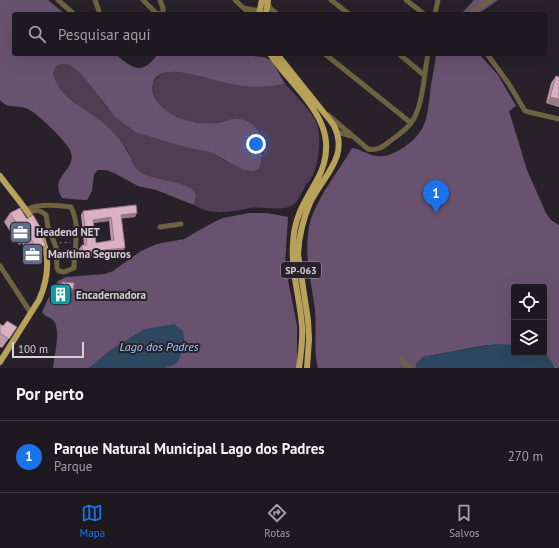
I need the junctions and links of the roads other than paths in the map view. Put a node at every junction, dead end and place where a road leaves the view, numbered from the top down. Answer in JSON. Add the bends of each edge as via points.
{"nodes":[{"id":1,"x":58,"y":0,"type":"edge"},
{"id":2,"x":95,"y":0,"type":"edge"},
{"id":3,"x":143,"y":0,"type":"edge"},
{"id":4,"x":160,"y":0,"type":"edge"},
{"id":5,"x":235,"y":0,"type":"edge"},
{"id":6,"x":332,"y":0,"type":"edge"},
{"id":7,"x":406,"y":0,"type":"edge"},
{"id":8,"x":438,"y":0,"type":"edge"},
{"id":9,"x":490,"y":0,"type":"edge"},
{"id":10,"x":266,"y":1,"type":"edge"},
{"id":11,"x":244,"y":8,"type":"junction"},
{"id":12,"x":72,"y":12,"type":"edge"},
{"id":13,"x":99,"y":12,"type":"edge"},
{"id":14,"x":155,"y":12,"type":"edge"},
{"id":15,"x":163,"y":12,"type":"edge"},
{"id":16,"x":248,"y":12,"type":"edge"},
{"id":17,"x":258,"y":12,"type":"edge"},
{"id":18,"x":262,"y":12,"type":"edge"},
{"id":19,"x":275,"y":12,"type":"edge"},
{"id":20,"x":347,"y":12,"type":"edge"},
{"id":21,"x":421,"y":12,"type":"edge"},
{"id":22,"x":435,"y":12,"type":"edge"},
{"id":23,"x":473,"y":12,"type":"edge"},
{"id":24,"x":272,"y":56,"type":"edge"},
{"id":25,"x":279,"y":56,"type":"edge"},
{"id":26,"x":327,"y":56,"type":"edge"},
{"id":27,"x":401,"y":56,"type":"edge"},
{"id":28,"x":428,"y":56,"type":"edge"},
{"id":29,"x":488,"y":56,"type":"edge"},
{"id":30,"x":424,"y":75,"type":"junction"},
{"id":31,"x":325,"y":113,"type":"junction"},
{"id":32,"x":559,"y":119,"type":"edge"},
{"id":33,"x":411,"y":123,"type":"junction"},
{"id":34,"x":339,"y":135,"type":"junction"},
{"id":35,"x":352,"y":136,"type":"junction"},
{"id":36,"x":325,"y":137,"type":"junction"},
{"id":37,"x":326,"y":146,"type":"junction"},
{"id":38,"x":0,"y":176,"type":"edge"},
{"id":39,"x":54,"y":206,"type":"junction"},
{"id":40,"x":27,"y":211,"type":"junction"},
{"id":41,"x":46,"y":214,"type":"junction"},
{"id":42,"x":181,"y":224,"type":"dead end"},
{"id":43,"x":160,"y":227,"type":"dead end"},
{"id":44,"x":0,"y":266,"type":"edge"},
{"id":45,"x":31,"y":313,"type":"junction"},
{"id":46,"x":402,"y":360,"type":"dead end"},
{"id":47,"x":0,"y":362,"type":"edge"},
{"id":48,"x":300,"y":368,"type":"edge"},
{"id":49,"x":308,"y":368,"type":"edge"},
{"id":50,"x":409,"y":368,"type":"edge"}],
"edges":[{"from":1,"to":12,"type":"street"},
{"from":2,"to":13,"type":"street"},
{"from":3,"to":14,"type":"street"},
{"from":4,"to":15,"type":"street"},
{"from":5,"to":11,"type":"street"},
{"from":6,"to":20,"type":"street"},
{"from":7,"to":21,"type":"street"},
{"from":8,"to":22,"type":"street"},
{"from":9,"to":23,"type":"street"},
{"from":10,"to":18,"type":"main road"},
{"from":10,"to":19,"type":"street"},
{"from":11,"to":16,"type":"street"},
{"from":11,"to":17,"type":"street"},
{"from":24,"to":36,"type":"main road","number":"SP-063","via":[[318,116]]},
{"from":25,"to":31,"type":"main road"},
{"from":26,"to":33,"type":"street"},
{"from":27,"to":30,"type":"street"},
{"from":28,"to":30,"type":"street"},
{"from":29,"to":32,"type":"street","via":[[525,111]]},
{"from":30,"to":33,"type":"street","via":[[419,105]]},
{"from":31,"to":34,"type":"main road"},
{"from":31,"to":35,"type":"street"},
{"from":33,"to":35,"type":"street","via":[[376,150],[368,149]]},
{"from":34,"to":35,"type":"street"},
{"from":34,"to":36,"type":"main road"},
{"from":34,"to":37,"type":"main road","via":[[337,143]]},
{"from":34,"to":49,"type":"main road","number":"SP-063","via":[[335,162],[310,202],[299,242],[298,254],[308,320]]},
{"from":36,"to":37,"type":"main road","number":"SP-063"},
{"from":37,"to":48,"type":"main road","number":"SP-063","via":[[322,170],[300,211],[293,242],[292,255],[302,325]]},
{"from":38,"to":40,"type":"main road"},
{"from":39,"to":40,"type":"street","via":[[31,207]]},
{"from":39,"to":41,"type":"street"},
{"from":39,"to":41,"type":"street","via":[[71,207],[76,218],[74,268],[64,272],[57,268],[55,244]]},
{"from":40,"to":41,"type":"street","via":[[40,210]]},
{"from":40,"to":45,"type":"main road","via":[[41,234],[48,266],[44,290]]},
{"from":42,"to":43,"type":"street"},
{"from":44,"to":45,"type":"street"},
{"from":45,"to":47,"type":"main road"},
{"from":46,"to":50,"type":"street"}]}
